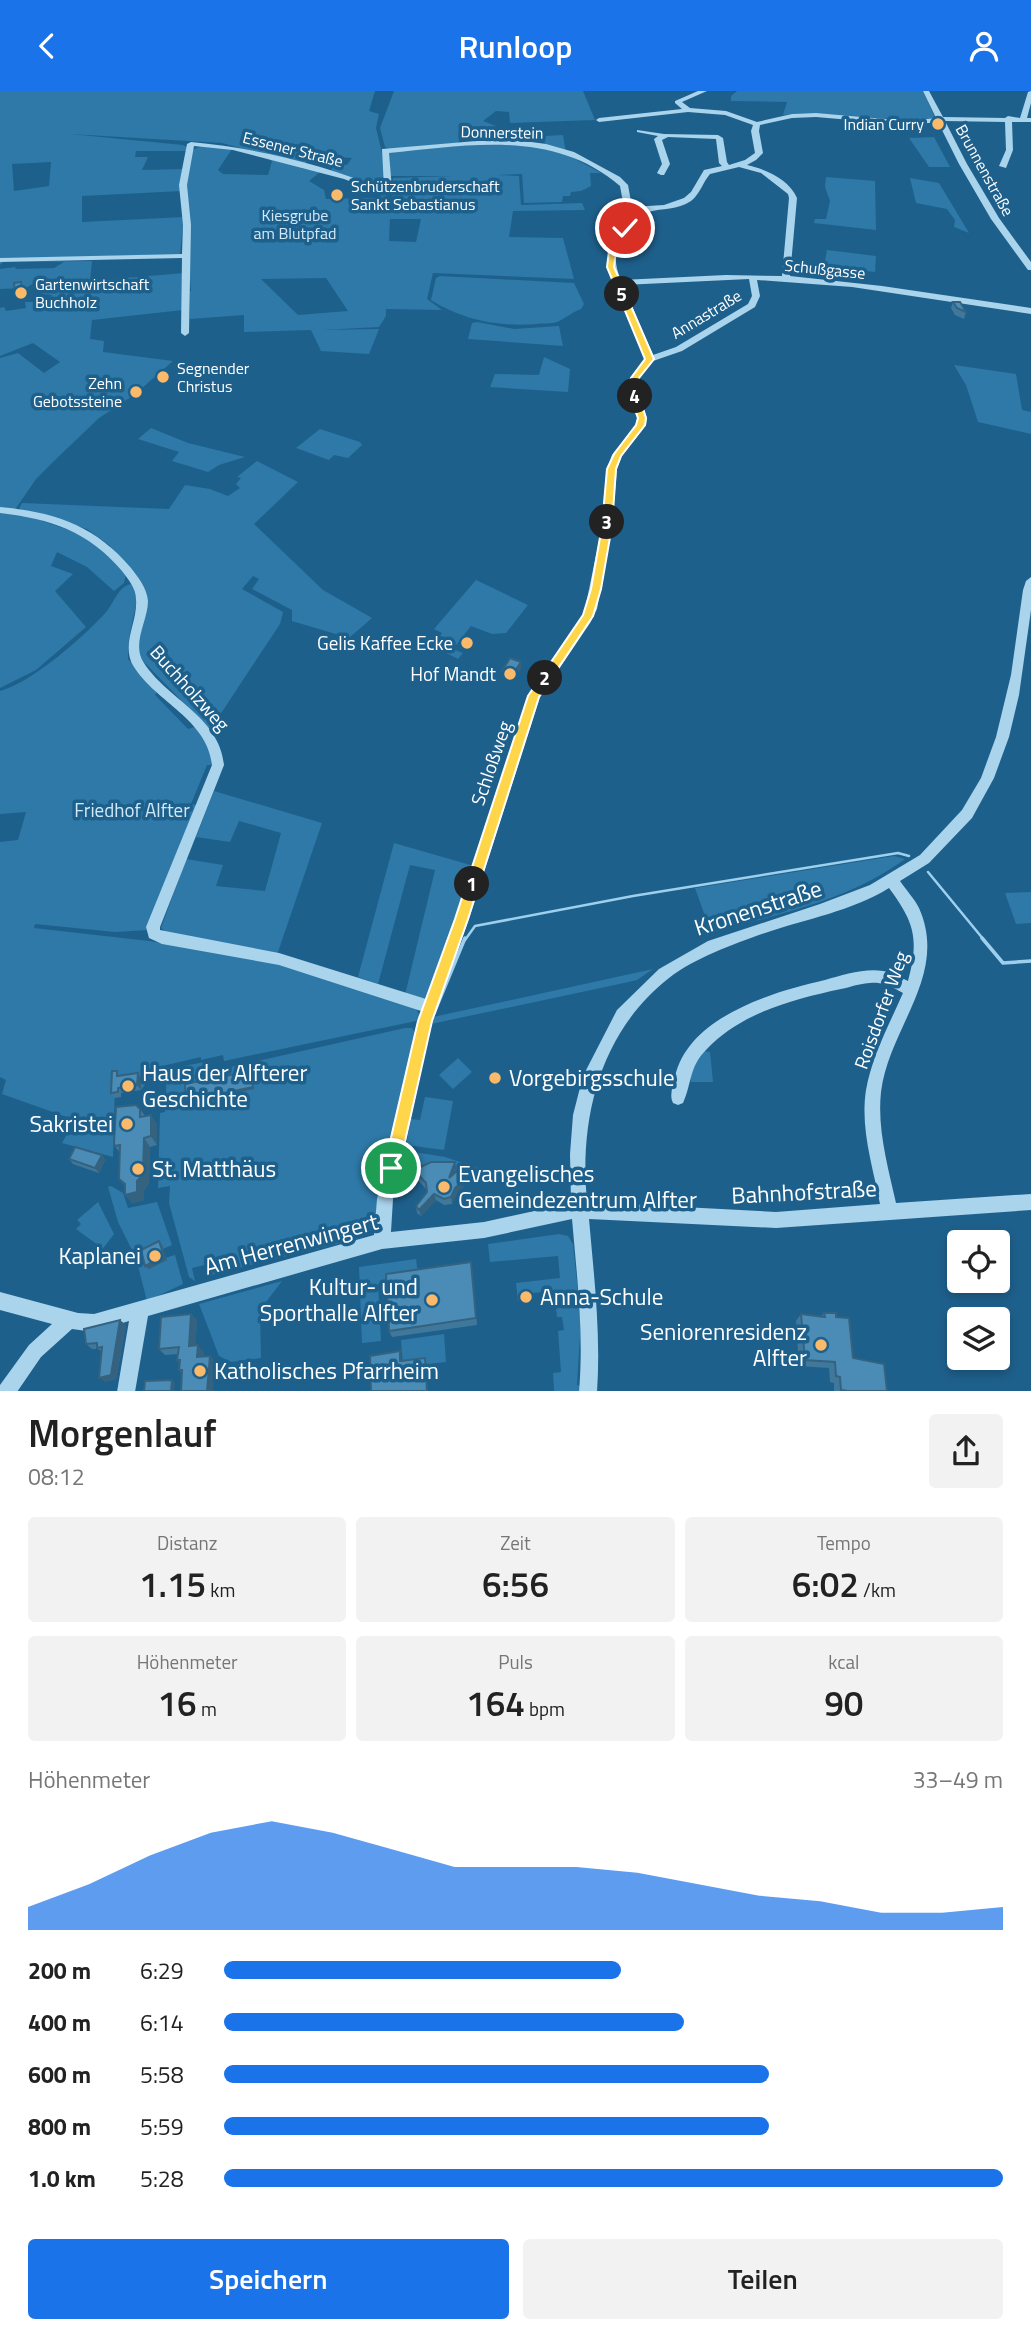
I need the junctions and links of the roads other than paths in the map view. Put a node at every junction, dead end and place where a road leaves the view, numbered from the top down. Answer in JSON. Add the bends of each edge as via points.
{"nodes":[{"id":1,"x":704,"y":91,"type":"edge"},
{"id":2,"x":926,"y":91,"type":"edge"},
{"id":3,"x":1031,"y":92,"type":"edge"},
{"id":4,"x":688,"y":110,"type":"junction"},
{"id":5,"x":1008,"y":118,"type":"junction"},
{"id":6,"x":940,"y":119,"type":"junction"},
{"id":7,"x":599,"y":120,"type":"dead end"},
{"id":8,"x":1027,"y":120,"type":"edge"},
{"id":9,"x":757,"y":124,"type":"junction"},
{"id":10,"x":639,"y":131,"type":"dead end"},
{"id":11,"x":662,"y":135,"type":"junction"},
{"id":12,"x":385,"y":151,"type":"joint"},
{"id":13,"x":740,"y":165,"type":"junction"},
{"id":14,"x":726,"y":166,"type":"junction"},
{"id":15,"x":1003,"y":166,"type":"dead end"},
{"id":16,"x":660,"y":173,"type":"dead end"},
{"id":17,"x":634,"y":212,"type":"junction"},
{"id":18,"x":185,"y":256,"type":"junction"},
{"id":19,"x":0,"y":260,"type":"edge"},
{"id":20,"x":1031,"y":268,"type":"edge"},
{"id":21,"x":753,"y":278,"type":"junction"},
{"id":22,"x":786,"y":278,"type":"junction"},
{"id":23,"x":616,"y":283,"type":"junction"},
{"id":24,"x":1031,"y":311,"type":"edge"},
{"id":25,"x":184,"y":333,"type":"dead end"},
{"id":26,"x":650,"y":359,"type":"junction"},
{"id":27,"x":0,"y":510,"type":"edge"},
{"id":28,"x":1031,"y":581,"type":"edge"},
{"id":29,"x":892,"y":881,"type":"junction"},
{"id":30,"x":910,"y":989,"type":"junction"},
{"id":31,"x":430,"y":1007,"type":"junction"},
{"id":32,"x":678,"y":1098,"type":"dead end"},
{"id":33,"x":1031,"y":1202,"type":"edge"},
{"id":34,"x":580,"y":1210,"type":"junction"},
{"id":35,"x":890,"y":1211,"type":"junction"},
{"id":36,"x":382,"y":1241,"type":"junction"},
{"id":37,"x":0,"y":1301,"type":"edge"},
{"id":38,"x":140,"y":1310,"type":"junction"},
{"id":39,"x":69,"y":1320,"type":"junction"},
{"id":40,"x":6,"y":1391,"type":"edge"},
{"id":41,"x":126,"y":1391,"type":"edge"},
{"id":42,"x":588,"y":1391,"type":"edge"}],
"edges":[{"from":1,"to":4,"type":"street","via":[[678,100],[680,107]]},
{"from":2,"to":6,"type":"street","name":"Brunnenstraße"},
{"from":3,"to":8,"type":"street"},
{"from":4,"to":7,"type":"street"},
{"from":4,"to":9,"type":"street","via":[[721,112]]},
{"from":5,"to":6,"type":"street"},
{"from":5,"to":8,"type":"street"},
{"from":5,"to":15,"type":"street","via":[[1012,133]]},
{"from":6,"to":9,"type":"street","via":[[909,123],[816,115]]},
{"from":6,"to":20,"type":"street","name":"Brunnenstraße","via":[[995,219]]},
{"from":9,"to":13,"type":"street","via":[[759,153]]},
{"from":10,"to":11,"type":"street"},
{"from":11,"to":14,"type":"street","via":[[716,136]]},
{"from":11,"to":16,"type":"street","via":[[658,139],[666,164]]},
{"from":12,"to":17,"type":"street","name":"Donnerstein","via":[[478,143],[552,148],[617,179],[624,185],[628,208]]},
{"from":12,"to":18,"type":"street","name":"Essener Straße","via":[[388,189],[376,191],[338,174],[233,148],[191,144],[183,185]]},
{"from":13,"to":14,"type":"street"},
{"from":13,"to":22,"type":"street","via":[[764,171],[791,193]]},
{"from":14,"to":17,"type":"street","via":[[707,172],[689,198]]},
{"from":17,"to":23,"type":"street","via":[[611,251]]},
{"from":18,"to":19,"type":"street"},
{"from":18,"to":25,"type":"street"},
{"from":21,"to":22,"type":"street","name":"Schußgasse"},
{"from":21,"to":23,"type":"street","name":"Schußgasse"},
{"from":21,"to":26,"type":"street","name":"Annastraße","via":[[756,296],[752,305],[679,349]]},
{"from":22,"to":24,"type":"street","name":"Schußgasse"},
{"from":23,"to":26,"type":"street"},
{"from":26,"to":31,"type":"street","name":"Schloßweg","via":[[632,389],[641,425],[611,470],[607,526],[591,609],[534,696]]},
{"from":27,"to":31,"type":"street","name":"Buchholzweg","via":[[79,528],[109,548],[143,599],[134,643],[136,661],[209,735],[220,754],[154,934],[279,959]]},
{"from":28,"to":29,"type":"street","via":[[1012,698],[984,785],[970,811],[939,846]]},
{"from":29,"to":30,"type":"street","name":"Roisdorfer Weg","via":[[916,913],[923,934],[922,956]]},
{"from":29,"to":34,"type":"street","name":"Kronenstraße","via":[[844,904],[703,948],[667,969],[636,997],[606,1040],[587,1087],[578,1145]]},
{"from":30,"to":32,"type":"street","via":[[884,977],[865,977],[744,1013],[715,1031],[689,1060],[679,1078]]},
{"from":30,"to":35,"type":"street","name":"Roisdorfer Weg","via":[[882,1061],[872,1102]]},
{"from":31,"to":36,"type":"street","name":"Schloßweg","via":[[382,1213]]},
{"from":33,"to":35,"type":"street","name":"Bahnhofstraße"},
{"from":34,"to":35,"type":"street","name":"Bahnhofstraße","via":[[776,1220]]},
{"from":34,"to":36,"type":"street","name":"Am Herrenwingert","via":[[484,1230]]},
{"from":34,"to":42,"type":"street","name":"Kronenstraße","via":[[592,1341]]},
{"from":36,"to":38,"type":"street","name":"Am Herrenwingert"},
{"from":37,"to":39,"type":"street","name":"Am Herrenwingert"},
{"from":38,"to":39,"type":"street","name":"Am Herrenwingert","via":[[94,1323]]},
{"from":38,"to":41,"type":"street"},
{"from":39,"to":40,"type":"street","via":[[36,1350]]}]}
